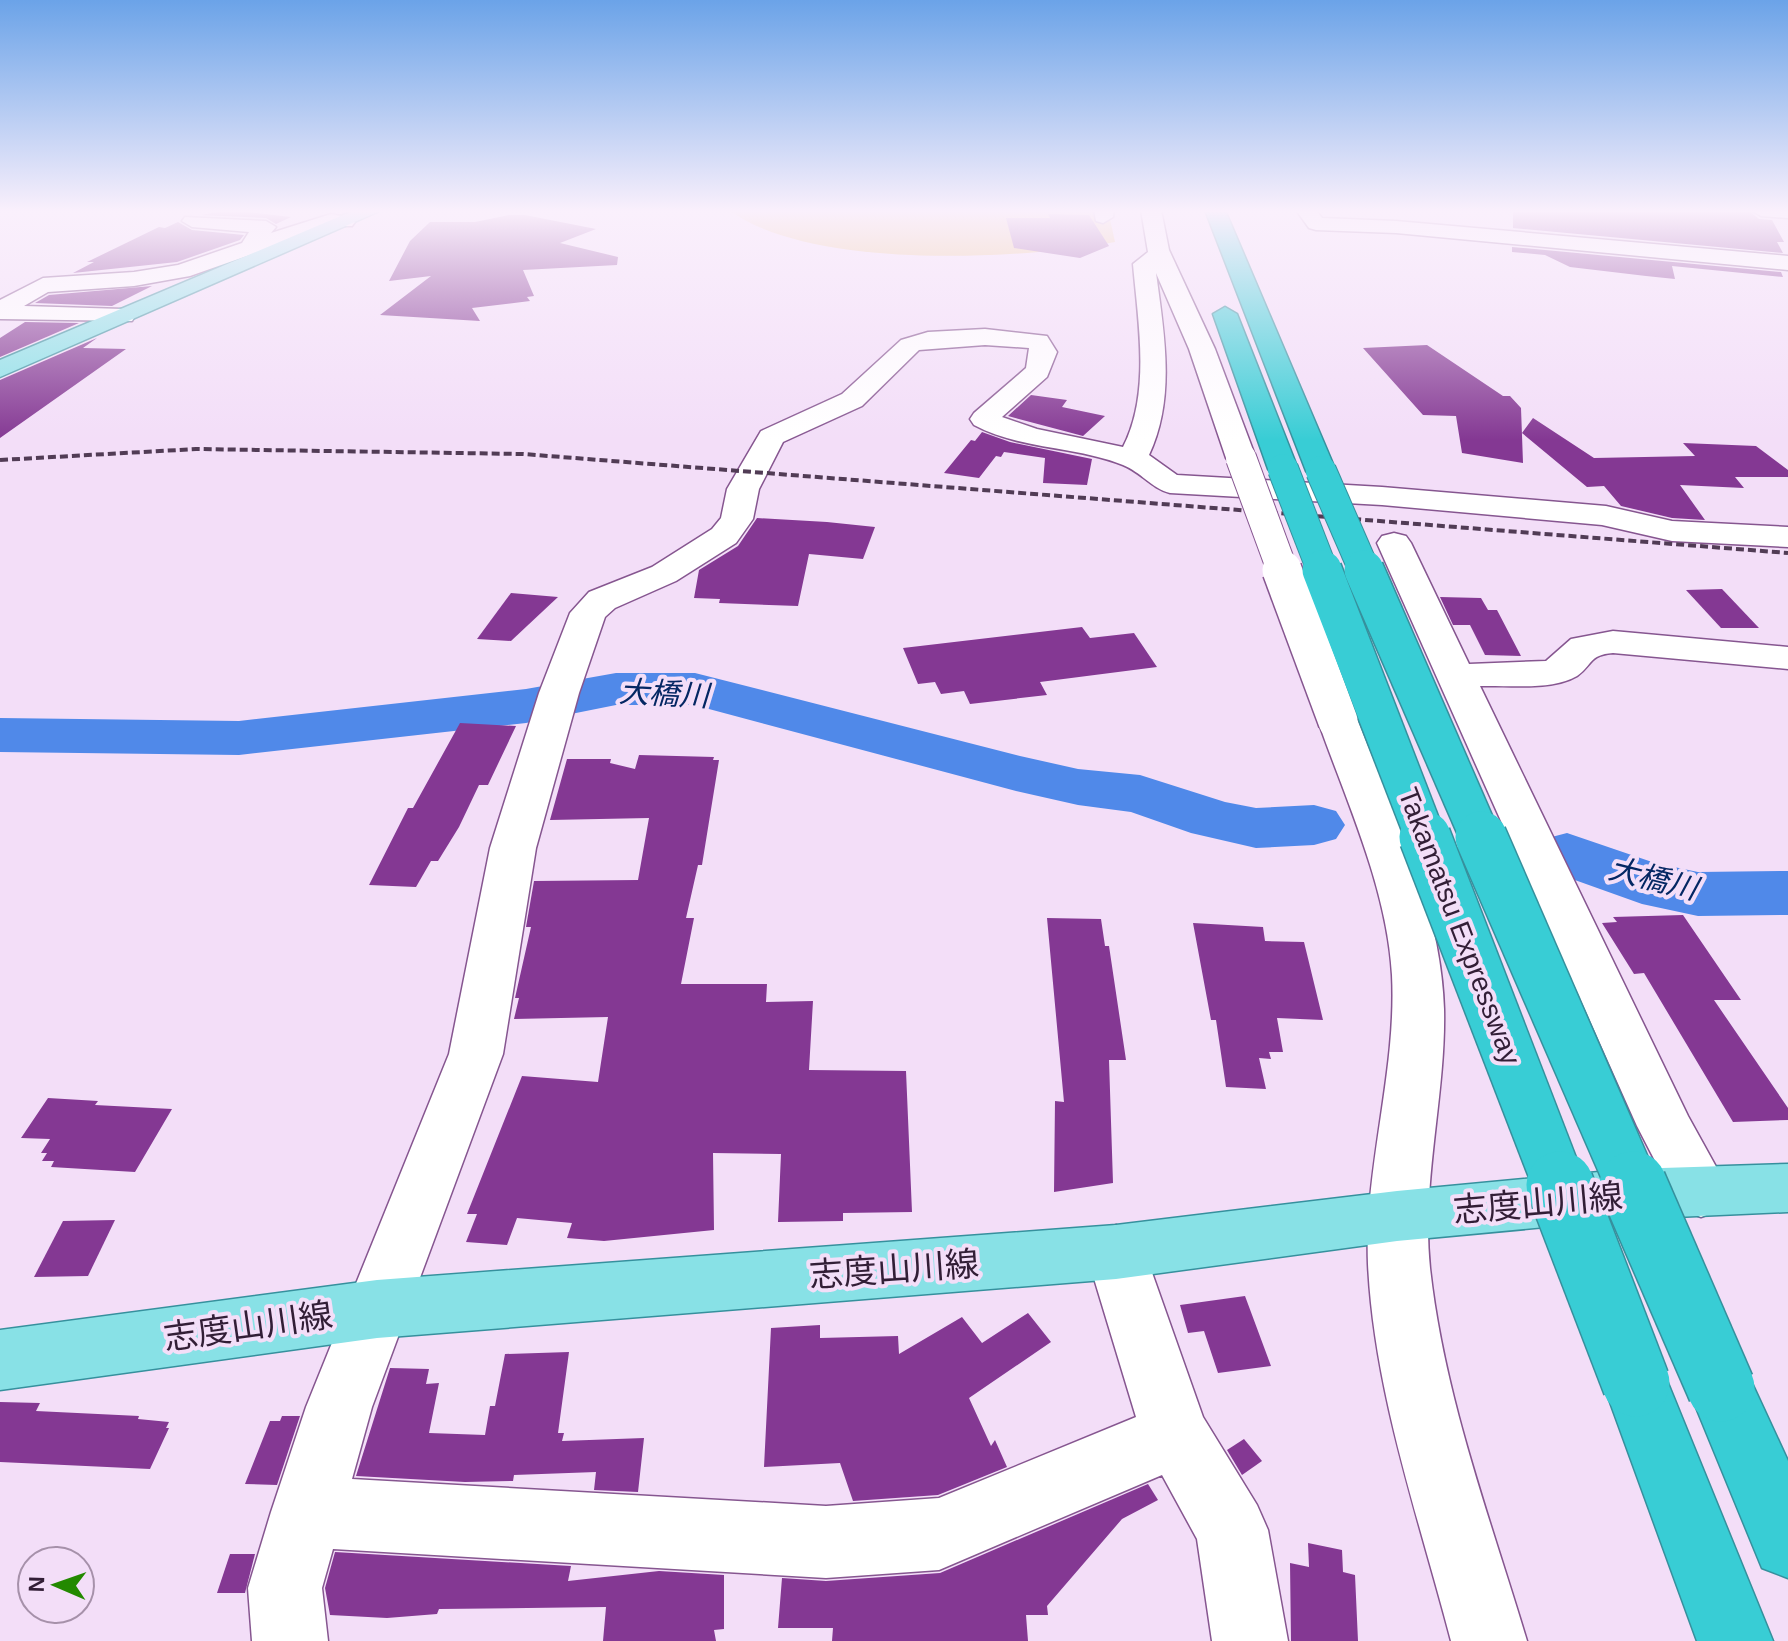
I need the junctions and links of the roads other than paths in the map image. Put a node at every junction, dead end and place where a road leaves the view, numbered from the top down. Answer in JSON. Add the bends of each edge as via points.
{"nodes":[{"id":1,"x":40,"y":287,"type":"edge"},
{"id":2,"x":192,"y":287,"type":"edge"},
{"id":3,"x":1146,"y":287,"type":"edge"},
{"id":4,"x":1174,"y":287,"type":"edge"},
{"id":5,"x":1223,"y":287,"type":"edge"},
{"id":6,"x":1217,"y":291,"type":"dead end"},
{"id":7,"x":3,"y":308,"type":"edge"},
{"id":8,"x":123,"y":316,"type":"junction"},
{"id":9,"x":0,"y":332,"type":"edge"},
{"id":10,"x":79,"y":335,"type":"junction"},
{"id":11,"x":0,"y":369,"type":"edge"},
{"id":12,"x":1133,"y":457,"type":"junction"},
{"id":13,"x":1281,"y":466,"type":"junction"},
{"id":14,"x":1788,"y":537,"type":"edge"},
{"id":15,"x":1394,"y":543,"type":"dead end"},
{"id":16,"x":1788,"y":658,"type":"edge"},
{"id":17,"x":1456,"y":676,"type":"junction"},
{"id":18,"x":1788,"y":1188,"type":"edge"},
{"id":19,"x":1701,"y":1192,"type":"junction"},
{"id":20,"x":1397,"y":1216,"type":"junction"},
{"id":21,"x":1116,"y":1252,"type":"junction"},
{"id":22,"x":377,"y":1309,"type":"junction"},
{"id":23,"x":0,"y":1360,"type":"edge"},
{"id":24,"x":1175,"y":1433,"type":"junction"},
{"id":25,"x":307,"y":1512,"type":"junction"},
{"id":26,"x":1788,"y":1542,"type":"edge"},
{"id":27,"x":290,"y":1641,"type":"edge"},
{"id":28,"x":1250,"y":1641,"type":"edge"},
{"id":29,"x":1489,"y":1641,"type":"edge"},
{"id":30,"x":1735,"y":1641,"type":"edge"}],
"edges":[{"from":1,"to":7,"type":"street"},
{"from":2,"to":8,"type":"main road"},
{"from":3,"to":12,"type":"street","via":[[1151,374],[1145,439]]},
{"from":4,"to":13,"type":"street","via":[[1209,366]]},
{"from":5,"to":13,"type":"highway","name":"Takamatsu Expressway"},
{"from":6,"to":13,"type":"highway","name":"Takamatsu Expressway"},
{"from":7,"to":8,"type":"street"},
{"from":8,"to":10,"type":"main road"},
{"from":9,"to":10,"type":"street"},
{"from":10,"to":11,"type":"main road"},
{"from":12,"to":14,"type":"street","via":[[1170,484],[1382,496],[1606,516],[1666,529]]},
{"from":12,"to":22,"type":"street","via":[[1084,449],[984,419],[1038,371],[1044,352],[1038,341],[985,337],[910,345],[852,400],[771,437],[743,489],[737,519],[724,536],[664,574],[602,600],[588,613],[513,848],[476,1054]]},
{"from":13,"to":20,"type":"street","bridge":true,"via":[[1338,721],[1401,898],[1417,974],[1411,1107]]},
{"from":13,"to":26,"type":"highway","name":"Takamatsu Expressway","bridge":true,"via":[[1721,1388]]},
{"from":13,"to":30,"type":"highway","name":"Takamatsu Expressway","bridge":true},
{"from":15,"to":17,"type":"street"},
{"from":16,"to":17,"type":"street","via":[[1613,642],[1585,645],[1565,667],[1551,672]]},
{"from":17,"to":19,"type":"street","via":[[1665,1126]]},
{"from":18,"to":19,"type":"main road","name":"志度山川線"},
{"from":19,"to":20,"type":"main road","name":"志度山川線"},
{"from":20,"to":21,"type":"main road","name":"志度山川線"},
{"from":20,"to":29,"type":"street","via":[[1409,1345]]},
{"from":21,"to":22,"type":"main road","name":"志度山川線"},
{"from":21,"to":24,"type":"street"},
{"from":22,"to":23,"type":"main road","name":"志度山川線"},
{"from":22,"to":25,"type":"street"},
{"from":24,"to":25,"type":"street","via":[[939,1534],[826,1542]]},
{"from":24,"to":28,"type":"street","via":[[1232,1530]]},
{"from":25,"to":27,"type":"street","via":[[285,1588]]}]}
